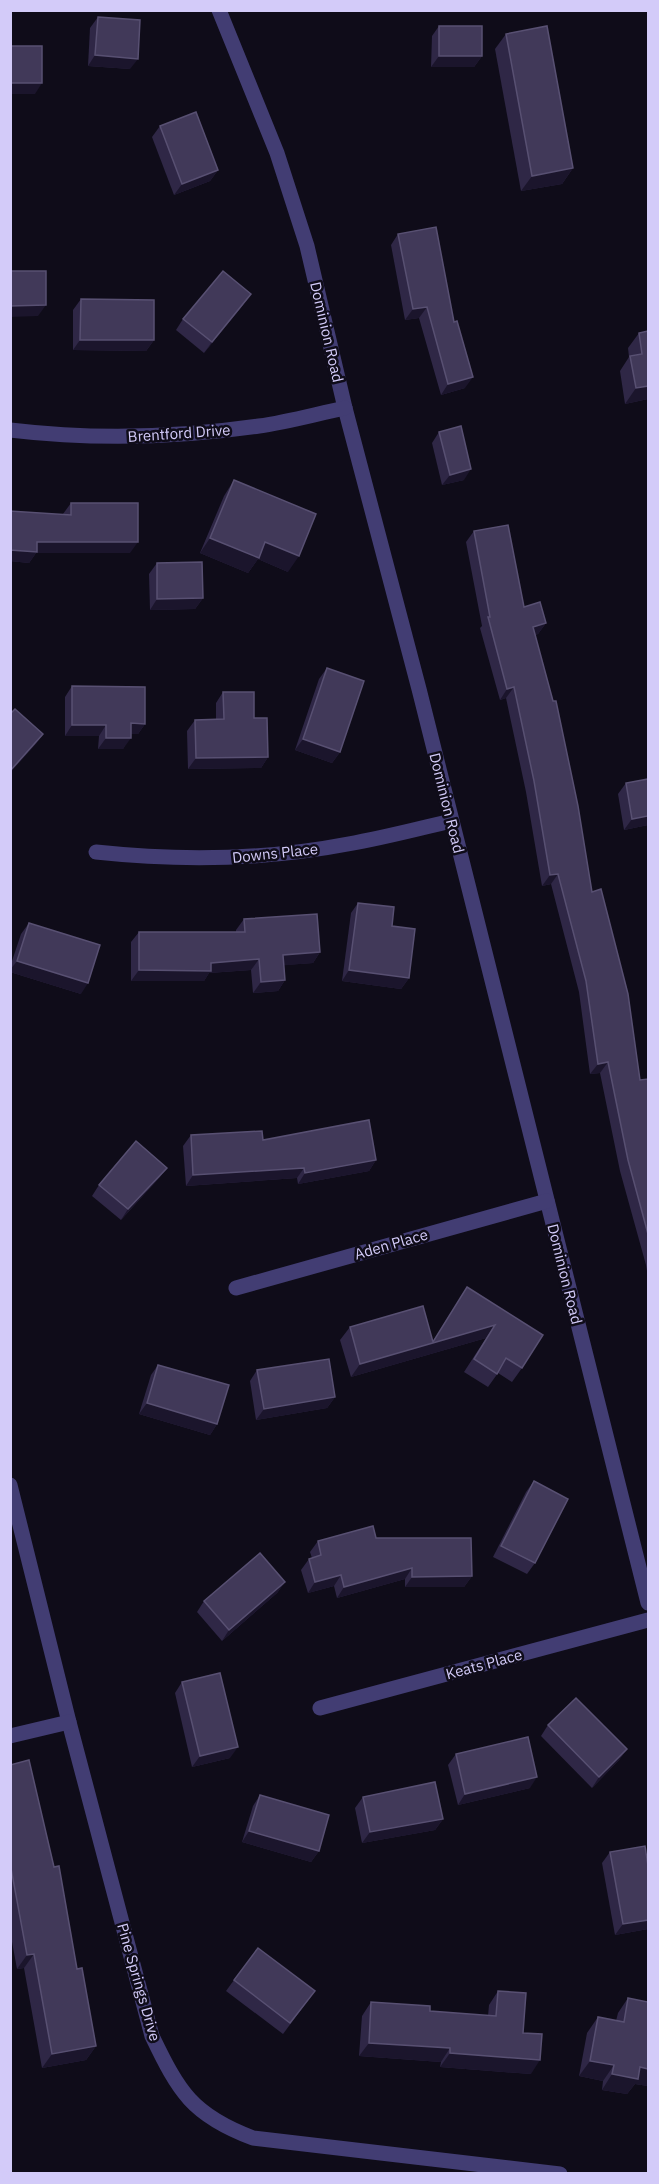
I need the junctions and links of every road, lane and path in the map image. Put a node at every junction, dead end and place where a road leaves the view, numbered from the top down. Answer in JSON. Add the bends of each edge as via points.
{"nodes":[{"id":1,"x":219,"y":10,"type":"edge"},
{"id":2,"x":345,"y":408,"type":"junction"},
{"id":3,"x":10,"y":430,"type":"edge"},
{"id":4,"x":452,"y":821,"type":"junction"},
{"id":5,"x":96,"y":852,"type":"dead end"},
{"id":6,"x":547,"y":1201,"type":"junction"},
{"id":7,"x":236,"y":1288,"type":"dead end"},
{"id":8,"x":10,"y":1485,"type":"edge"},
{"id":9,"x":648,"y":1603,"type":"edge"},
{"id":10,"x":648,"y":1620,"type":"edge"},
{"id":11,"x":320,"y":1708,"type":"dead end"},
{"id":12,"x":69,"y":1722,"type":"junction"},
{"id":13,"x":10,"y":1736,"type":"edge"},
{"id":14,"x":506,"y":2171,"type":"edge"},
{"id":15,"x":560,"y":2174,"type":"edge"}],
"edges":[{"from":1,"to":2,"type":"street","name":"Dominion Road","via":[[277,153],[308,246]]},
{"from":2,"to":3,"type":"street","name":"Brentford Drive","via":[[261,426],[177,436],[125,438]]},
{"from":2,"to":4,"type":"street","name":"Dominion Road"},
{"from":4,"to":5,"type":"street","name":"Downs Place","via":[[348,844],[277,854],[212,858]]},
{"from":4,"to":6,"type":"street","name":"Dominion Road"},
{"from":6,"to":7,"type":"street","name":"Aden Place"},
{"from":6,"to":9,"type":"street","name":"Dominion Road"},
{"from":8,"to":12,"type":"street","name":"Pine Springs Drive"},
{"from":10,"to":11,"type":"street","name":"Keats Place"},
{"from":12,"to":13,"type":"street"},
{"from":12,"to":14,"type":"street","name":"Pine Springs Drive","via":[[152,2036],[175,2083],[196,2107],[222,2126],[253,2138]]},
{"from":14,"to":15,"type":"street","name":"Pine Springs Drive"}]}
